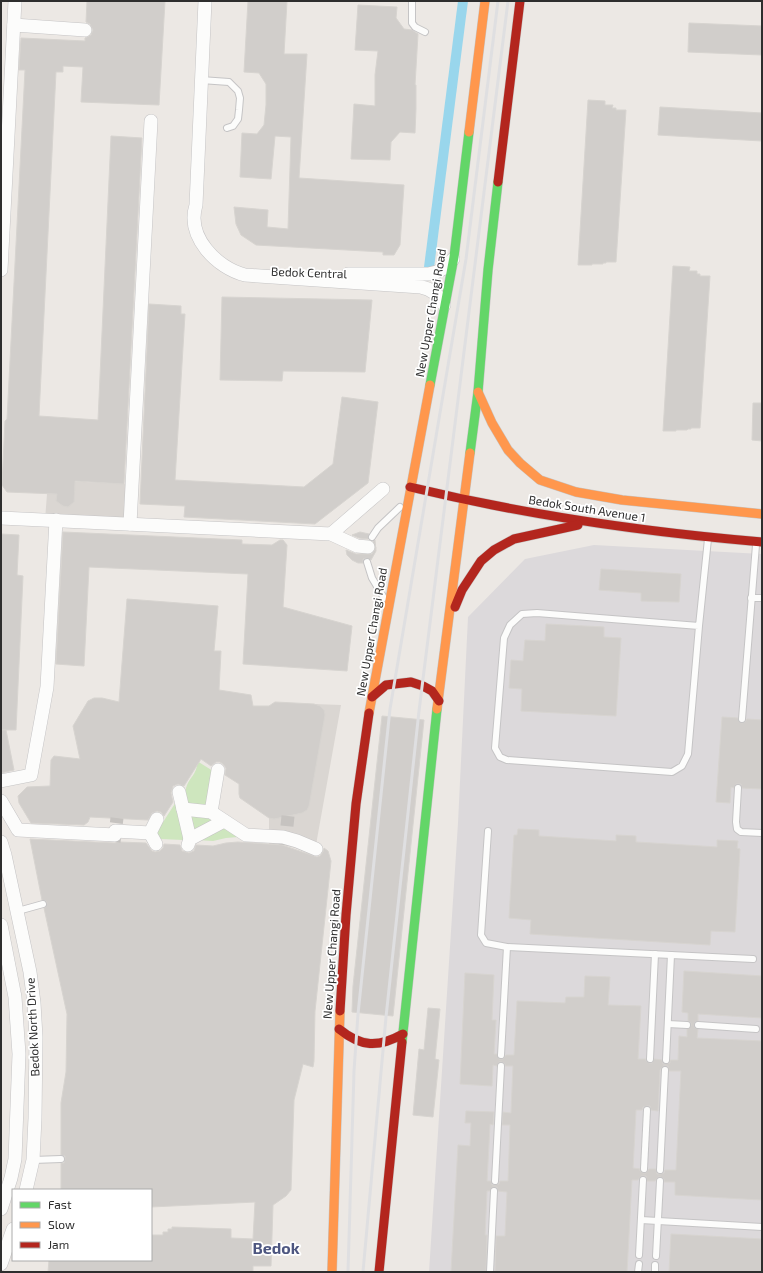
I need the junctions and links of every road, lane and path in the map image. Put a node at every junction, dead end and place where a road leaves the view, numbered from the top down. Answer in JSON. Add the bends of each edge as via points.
{"nodes":[{"id":1,"x":15,"y":1,"type":"edge"},
{"id":2,"x":204,"y":1,"type":"edge"},
{"id":3,"x":412,"y":1,"type":"edge"},
{"id":4,"x":485,"y":1,"type":"edge"},
{"id":5,"x":520,"y":1,"type":"edge"},
{"id":6,"x":14,"y":25,"type":"junction"},
{"id":7,"x":85,"y":30,"type":"dead end"},
{"id":8,"x":425,"y":32,"type":"dead end"},
{"id":9,"x":201,"y":80,"type":"junction"},
{"id":10,"x":151,"y":121,"type":"dead end"},
{"id":11,"x":227,"y":128,"type":"dead end"},
{"id":12,"x":4,"y":143,"type":"edge"},
{"id":13,"x":196,"y":205,"type":"junction"},
{"id":14,"x":454,"y":257,"type":"junction"},
{"id":15,"x":1,"y":270,"type":"edge"},
{"id":16,"x":444,"y":305,"type":"junction"},
{"id":17,"x":478,"y":392,"type":"junction"},
{"id":18,"x":410,"y":487,"type":"junction"},
{"id":19,"x":382,"y":489,"type":"dead end"},
{"id":20,"x":408,"y":498,"type":"junction"},
{"id":21,"x":463,"y":500,"type":"junction"},
{"id":22,"x":762,"y":514,"type":"edge"},
{"id":23,"x":1,"y":518,"type":"edge"},
{"id":24,"x":56,"y":520,"type":"junction"},
{"id":25,"x":589,"y":522,"type":"junction"},
{"id":26,"x":130,"y":524,"type":"junction"},
{"id":27,"x":331,"y":534,"type":"junction"},
{"id":28,"x":708,"y":537,"type":"junction"},
{"id":29,"x":759,"y":541,"type":"edge"},
{"id":30,"x":370,"y":542,"type":"joint"},
{"id":31,"x":367,"y":562,"type":"dead end"},
{"id":32,"x":751,"y":598,"type":"junction"},
{"id":33,"x":762,"y":598,"type":"edge"},
{"id":34,"x":388,"y":607,"type":"junction"},
{"id":35,"x":447,"y":625,"type":"junction"},
{"id":36,"x":699,"y":626,"type":"junction"},
{"id":37,"x":372,"y":697,"type":"junction"},
{"id":38,"x":439,"y":701,"type":"junction"},
{"id":39,"x":742,"y":718,"type":"dead end"},
{"id":40,"x":218,"y":770,"type":"dead end"},
{"id":41,"x":1,"y":781,"type":"edge"},
{"id":42,"x":738,"y":788,"type":"dead end"},
{"id":43,"x":179,"y":792,"type":"dead end"},
{"id":44,"x":1,"y":801,"type":"edge"},
{"id":45,"x":183,"y":809,"type":"junction"},
{"id":46,"x":211,"y":812,"type":"junction"},
{"id":47,"x":157,"y":819,"type":"dead end"},
{"id":48,"x":224,"y":821,"type":"junction"},
{"id":49,"x":488,"y":831,"type":"dead end"},
{"id":50,"x":762,"y":833,"type":"edge"},
{"id":51,"x":1,"y":842,"type":"edge"},
{"id":52,"x":316,"y":849,"type":"dead end"},
{"id":53,"x":43,"y":904,"type":"dead end"},
{"id":54,"x":18,"y":911,"type":"junction"},
{"id":55,"x":1,"y":925,"type":"edge"},
{"id":56,"x":507,"y":947,"type":"junction"},
{"id":57,"x":655,"y":954,"type":"junction"},
{"id":58,"x":671,"y":955,"type":"junction"},
{"id":59,"x":753,"y":960,"type":"dead end"},
{"id":60,"x":668,"y":1024,"type":"junction"},
{"id":61,"x":687,"y":1025,"type":"dead end"},
{"id":62,"x":698,"y":1025,"type":"dead end"},
{"id":63,"x":339,"y":1029,"type":"junction"},
{"id":64,"x":756,"y":1029,"type":"dead end"},
{"id":65,"x":403,"y":1034,"type":"junction"},
{"id":66,"x":501,"y":1054,"type":"dead end"},
{"id":67,"x":650,"y":1059,"type":"dead end"},
{"id":68,"x":666,"y":1060,"type":"dead end"},
{"id":69,"x":501,"y":1066,"type":"dead end"},
{"id":70,"x":666,"y":1070,"type":"dead end"},
{"id":71,"x":647,"y":1110,"type":"dead end"},
{"id":72,"x":61,"y":1159,"type":"dead end"},
{"id":73,"x":33,"y":1160,"type":"junction"},
{"id":74,"x":644,"y":1169,"type":"dead end"},
{"id":75,"x":660,"y":1170,"type":"dead end"},
{"id":76,"x":643,"y":1180,"type":"dead end"},
{"id":77,"x":495,"y":1181,"type":"dead end"},
{"id":78,"x":660,"y":1181,"type":"dead end"},
{"id":79,"x":26,"y":1189,"type":"edge"},
{"id":80,"x":494,"y":1191,"type":"dead end"},
{"id":81,"x":1,"y":1209,"type":"edge"},
{"id":82,"x":641,"y":1220,"type":"junction"},
{"id":83,"x":657,"y":1221,"type":"junction"},
{"id":84,"x":762,"y":1226,"type":"edge"},
{"id":85,"x":12,"y":1232,"type":"edge"},
{"id":86,"x":639,"y":1255,"type":"dead end"},
{"id":87,"x":656,"y":1256,"type":"dead end"},
{"id":88,"x":1,"y":1264,"type":"edge"},
{"id":89,"x":639,"y":1264,"type":"dead end"},
{"id":90,"x":655,"y":1265,"type":"dead end"},
{"id":91,"x":332,"y":1272,"type":"edge"},
{"id":92,"x":379,"y":1272,"type":"edge"},
{"id":93,"x":490,"y":1272,"type":"edge"},
{"id":94,"x":638,"y":1272,"type":"edge"},
{"id":95,"x":655,"y":1272,"type":"edge"}],
"edges":[{"from":1,"to":6,"type":"street"},
{"from":2,"to":9,"type":"street","name":"Bedok Central"},
{"from":3,"to":8,"type":"lane","via":[[412,23]]},
{"from":4,"to":14,"type":"main road","name":"New Upper Changi Road"},
{"from":5,"to":17,"type":"main road","via":[[488,270]]},
{"from":6,"to":7,"type":"street"},
{"from":6,"to":12,"type":"street"},
{"from":9,"to":11,"type":"lane","via":[[229,82],[238,90],[238,119],[233,126]]},
{"from":9,"to":13,"type":"street","name":"Bedok Central"},
{"from":10,"to":26,"type":"street"},
{"from":12,"to":15,"type":"street"},
{"from":13,"to":14,"type":"street","name":"Bedok Central","via":[[207,244],[216,256],[241,270],[302,274],[430,274],[444,268]]},
{"from":13,"to":16,"type":"street","name":"Bedok Central","via":[[195,222],[201,241],[214,258],[232,271],[251,276],[423,288],[431,290]]},
{"from":14,"to":16,"type":"main road","name":"New Upper Changi Road"},
{"from":16,"to":18,"type":"main road","name":"New Upper Changi Road"},
{"from":17,"to":21,"type":"main road"},
{"from":17,"to":22,"type":"main road","name":"Bedok South Avenue 1","via":[[508,450],[540,480],[576,492],[622,500]]},
{"from":18,"to":20,"type":"main road","name":"New Upper Changi Road"},
{"from":18,"to":21,"type":"main road","name":"Bedok South Avenue 1"},
{"from":19,"to":27,"type":"street"},
{"from":20,"to":30,"type":"lane","via":[[378,528]]},
{"from":20,"to":34,"type":"main road","name":"New Upper Changi Road"},
{"from":21,"to":25,"type":"main road","name":"Bedok South Avenue 1"},
{"from":21,"to":35,"type":"main road"},
{"from":23,"to":24,"type":"street"},
{"from":24,"to":26,"type":"street"},
{"from":24,"to":41,"type":"street","via":[[47,687],[31,775]]},
{"from":25,"to":28,"type":"main road","name":"Bedok South Avenue 1"},
{"from":25,"to":35,"type":"main road","via":[[514,539],[494,550],[481,562],[462,590]]},
{"from":26,"to":27,"type":"street"},
{"from":27,"to":30,"type":"street","via":[[357,546]]},
{"from":28,"to":29,"type":"main road","name":"Bedok South Avenue 1"},
{"from":28,"to":36,"type":"lane"},
{"from":29,"to":32,"type":"lane"},
{"from":31,"to":34,"type":"lane","via":[[372,578]]},
{"from":32,"to":33,"type":"lane"},
{"from":32,"to":39,"type":"lane"},
{"from":34,"to":37,"type":"main road","name":"New Upper Changi Road"},
{"from":35,"to":38,"type":"main road"},
{"from":36,"to":36,"type":"lane","via":[[688,754],[682,766],[672,772],[507,760],[500,756],[495,748],[504,638],[510,625],[522,614],[537,613]]},
{"from":37,"to":38,"type":"main road","via":[[386,685],[411,682],[432,691]]},
{"from":37,"to":63,"type":"main road","name":"New Upper Changi Road","via":[[355,820]]},
{"from":38,"to":65,"type":"main road"},
{"from":40,"to":46,"type":"street"},
{"from":42,"to":50,"type":"lane","via":[[737,829],[741,832]]},
{"from":43,"to":45,"type":"street"},
{"from":44,"to":47,"type":"street","via":[[18,830],[115,833],[153,838]]},
{"from":45,"to":46,"type":"street"},
{"from":45,"to":48,"type":"street","via":[[189,842]]},
{"from":46,"to":48,"type":"street"},
{"from":48,"to":52,"type":"street","via":[[246,835],[283,837]]},
{"from":49,"to":56,"type":"lane","via":[[481,935],[486,943]]},
{"from":51,"to":54,"type":"street","name":"Bedok North Drive"},
{"from":53,"to":54,"type":"lane"},
{"from":54,"to":73,"type":"street","name":"Bedok North Drive","via":[[34,1003],[36,1079]]},
{"from":55,"to":81,"type":"street","name":"Bedok North Drive","via":[[15,997],[19,1054],[15,1159]]},
{"from":56,"to":57,"type":"lane"},
{"from":56,"to":66,"type":"lane"},
{"from":57,"to":58,"type":"lane"},
{"from":57,"to":67,"type":"lane"},
{"from":58,"to":59,"type":"lane"},
{"from":58,"to":60,"type":"lane"},
{"from":60,"to":61,"type":"lane"},
{"from":60,"to":68,"type":"lane"},
{"from":62,"to":64,"type":"lane"},
{"from":63,"to":65,"type":"main road","via":[[353,1040],[370,1045],[387,1043]]},
{"from":63,"to":91,"type":"main road","name":"New Upper Changi Road"},
{"from":65,"to":92,"type":"main road"},
{"from":69,"to":77,"type":"lane"},
{"from":70,"to":75,"type":"lane"},
{"from":71,"to":74,"type":"lane"},
{"from":72,"to":73,"type":"lane"},
{"from":73,"to":79,"type":"street","name":"Bedok North Drive"},
{"from":76,"to":82,"type":"lane"},
{"from":78,"to":83,"type":"lane"},
{"from":80,"to":93,"type":"lane"},
{"from":82,"to":83,"type":"lane"},
{"from":82,"to":86,"type":"lane"},
{"from":83,"to":84,"type":"lane"},
{"from":83,"to":87,"type":"lane"},
{"from":85,"to":88,"type":"street"},
{"from":89,"to":94,"type":"lane"},
{"from":90,"to":95,"type":"lane"}]}
